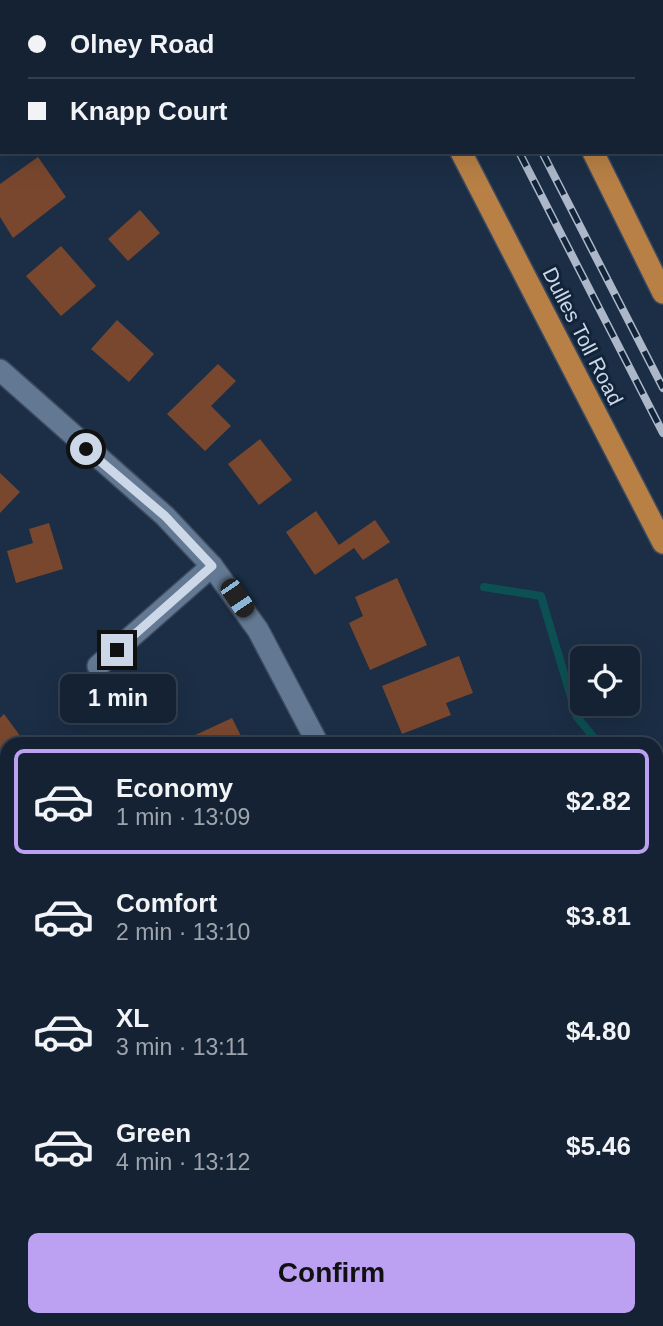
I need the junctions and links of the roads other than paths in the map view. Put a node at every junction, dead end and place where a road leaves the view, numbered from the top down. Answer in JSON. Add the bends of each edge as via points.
{"nodes":[{"id":1,"x":462,"y":154,"type":"edge"},
{"id":2,"x":594,"y":154,"type":"edge"},
{"id":3,"x":663,"y":293,"type":"edge"},
{"id":4,"x":0,"y":370,"type":"edge"},
{"id":5,"x":663,"y":543,"type":"edge"},
{"id":6,"x":212,"y":566,"type":"junction"},
{"id":7,"x":97,"y":666,"type":"dead end"},
{"id":8,"x":314,"y":737,"type":"edge"}],
"edges":[{"from":1,"to":5,"type":"highway","name":"Dulles Toll Road"},
{"from":2,"to":3,"type":"highway"},
{"from":4,"to":6,"type":"street","via":[[165,516]]},
{"from":6,"to":7,"type":"street"},
{"from":6,"to":8,"type":"street","via":[[258,630]]}]}
